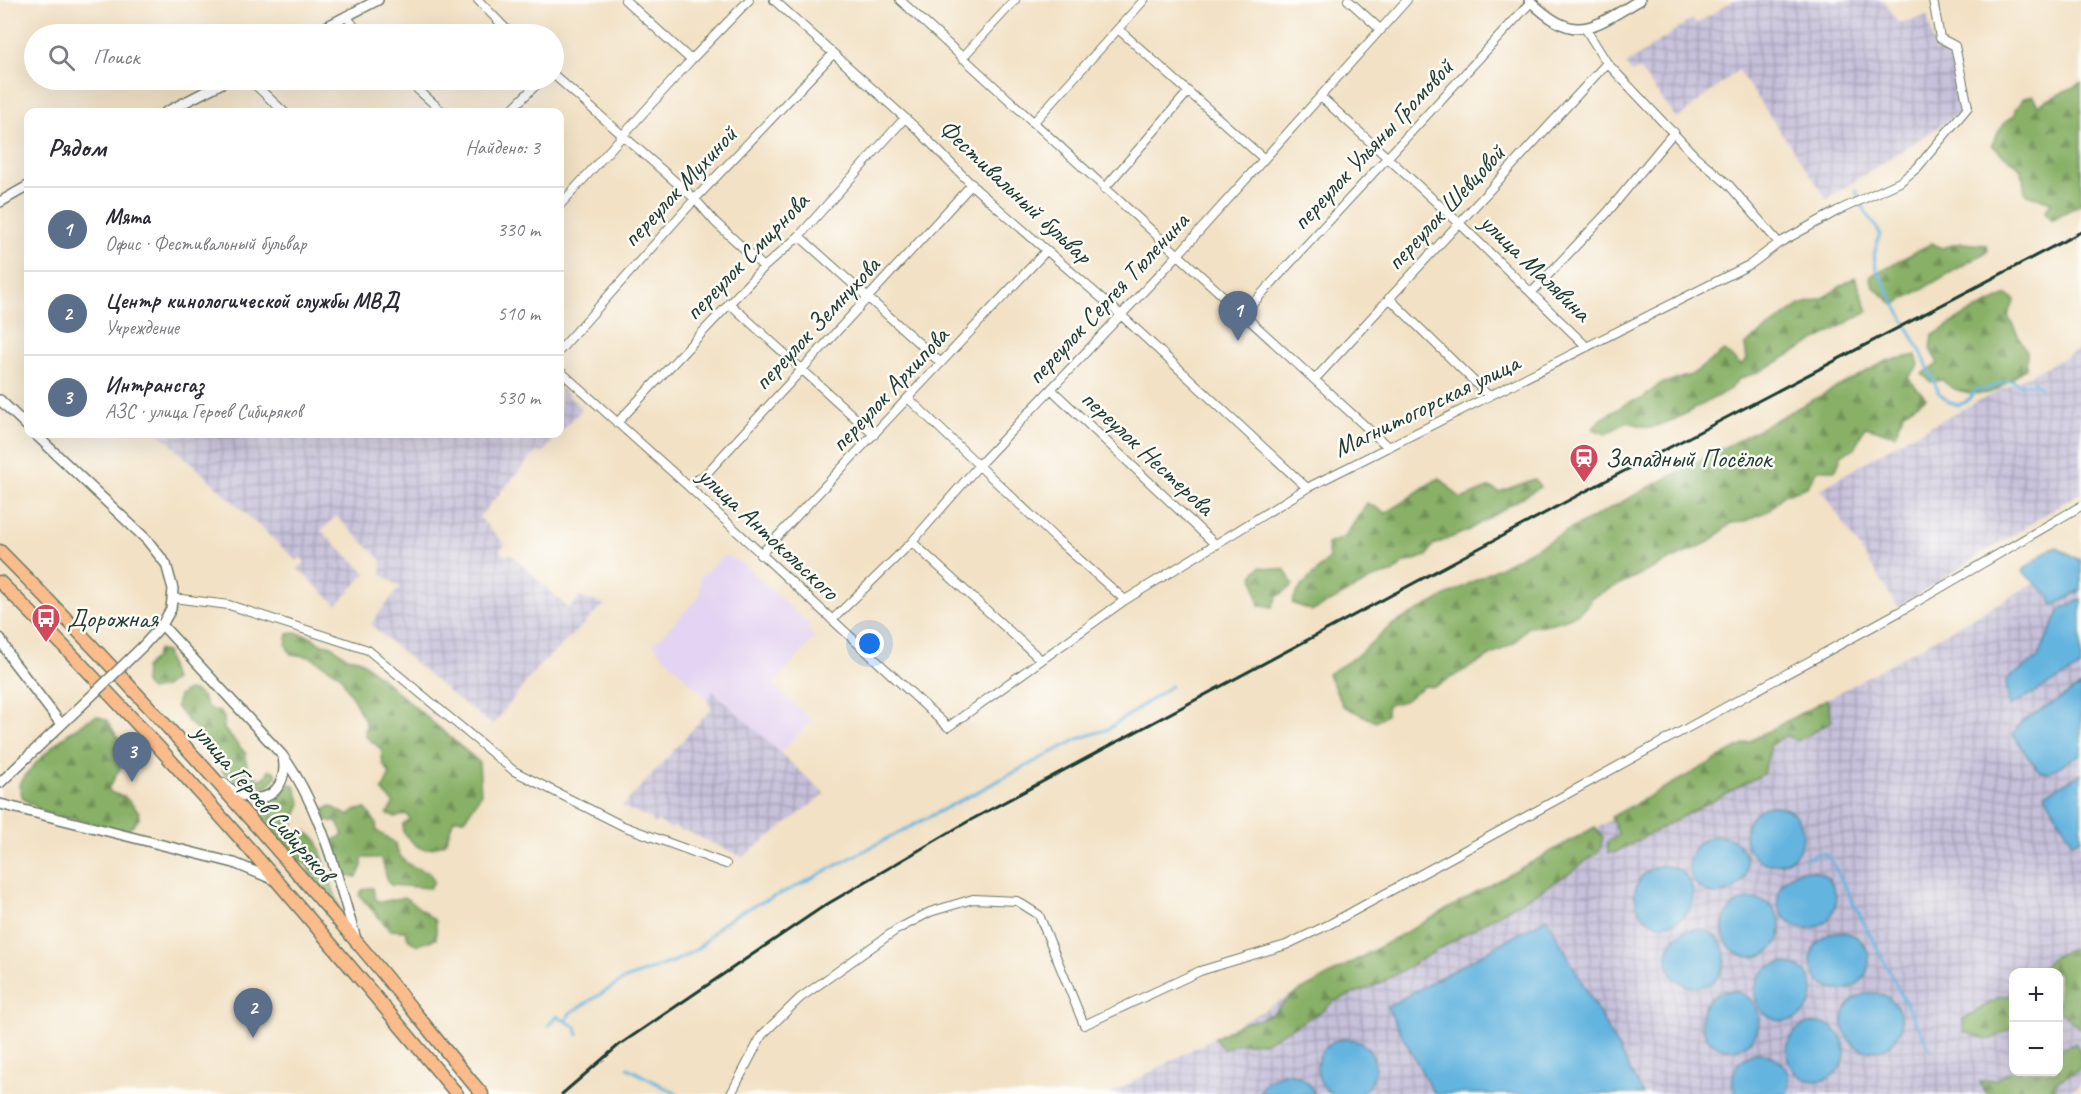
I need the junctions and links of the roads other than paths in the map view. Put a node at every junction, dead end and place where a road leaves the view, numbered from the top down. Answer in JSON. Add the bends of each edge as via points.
{"nodes":[{"id":1,"x":378,"y":0,"type":"edge"},
{"id":2,"x":478,"y":0,"type":"edge"},
{"id":3,"x":625,"y":0,"type":"edge"},
{"id":4,"x":749,"y":0,"type":"edge"},
{"id":5,"x":774,"y":0,"type":"edge"},
{"id":6,"x":900,"y":0,"type":"edge"},
{"id":7,"x":1015,"y":0,"type":"edge"},
{"id":8,"x":1144,"y":0,"type":"edge"},
{"id":9,"x":1348,"y":0,"type":"edge"},
{"id":10,"x":1407,"y":0,"type":"edge"},
{"id":11,"x":1640,"y":0,"type":"edge"},
{"id":12,"x":1933,"y":0,"type":"edge"},
{"id":13,"x":1530,"y":1,"type":"edge"},
{"id":14,"x":346,"y":16,"type":"junction"},
{"id":15,"x":331,"y":24,"type":"edge"},
{"id":16,"x":352,"y":24,"type":"edge"},
{"id":17,"x":501,"y":24,"type":"edge"},
{"id":18,"x":1585,"y":28,"type":"junction"},
{"id":19,"x":1118,"y":29,"type":"junction"},
{"id":20,"x":1381,"y":30,"type":"junction"},
{"id":21,"x":832,"y":54,"type":"junction"},
{"id":22,"x":962,"y":58,"type":"junction"},
{"id":23,"x":690,"y":60,"type":"junction"},
{"id":24,"x":1607,"y":63,"type":"junction"},
{"id":25,"x":564,"y":84,"type":"edge"},
{"id":26,"x":209,"y":90,"type":"edge"},
{"id":27,"x":261,"y":90,"type":"edge"},
{"id":28,"x":418,"y":90,"type":"edge"},
{"id":29,"x":531,"y":90,"type":"edge"},
{"id":30,"x":1188,"y":92,"type":"junction"},
{"id":31,"x":1322,"y":97,"type":"junction"},
{"id":32,"x":174,"y":108,"type":"edge"},
{"id":33,"x":280,"y":108,"type":"edge"},
{"id":34,"x":438,"y":108,"type":"edge"},
{"id":35,"x":513,"y":108,"type":"edge"},
{"id":36,"x":904,"y":119,"type":"junction"},
{"id":37,"x":1033,"y":123,"type":"junction"},
{"id":38,"x":1674,"y":132,"type":"junction"},
{"id":39,"x":622,"y":137,"type":"junction"},
{"id":40,"x":1263,"y":158,"type":"junction"},
{"id":41,"x":1388,"y":158,"type":"junction"},
{"id":42,"x":972,"y":184,"type":"junction"},
{"id":43,"x":24,"y":188,"type":"edge"},
{"id":44,"x":1104,"y":189,"type":"junction"},
{"id":45,"x":695,"y":199,"type":"junction"},
{"id":46,"x":564,"y":201,"type":"edge"},
{"id":47,"x":0,"y":202,"type":"edge"},
{"id":48,"x":1459,"y":223,"type":"junction"},
{"id":49,"x":799,"y":236,"type":"junction"},
{"id":50,"x":1779,"y":243,"type":"junction"},
{"id":51,"x":1046,"y":251,"type":"junction"},
{"id":52,"x":1177,"y":256,"type":"junction"},
{"id":53,"x":764,"y":267,"type":"junction"},
{"id":54,"x":1532,"y":291,"type":"junction"},
{"id":55,"x":869,"y":298,"type":"junction"},
{"id":56,"x":1389,"y":298,"type":"junction"},
{"id":57,"x":729,"y":303,"type":"junction"},
{"id":58,"x":1243,"y":314,"type":"junction"},
{"id":59,"x":1122,"y":315,"type":"junction"},
{"id":60,"x":564,"y":346,"type":"edge"},
{"id":61,"x":1587,"y":347,"type":"junction"},
{"id":62,"x":941,"y":363,"type":"junction"},
{"id":63,"x":802,"y":368,"type":"junction"},
{"id":64,"x":564,"y":375,"type":"edge"},
{"id":65,"x":1315,"y":379,"type":"junction"},
{"id":66,"x":1050,"y":389,"type":"junction"},
{"id":67,"x":1490,"y":396,"type":"junction"},
{"id":68,"x":908,"y":398,"type":"junction"},
{"id":69,"x":0,"y":400,"type":"edge"},
{"id":70,"x":24,"y":423,"type":"edge"},
{"id":71,"x":617,"y":423,"type":"junction"},
{"id":72,"x":874,"y":435,"type":"junction"},
{"id":73,"x":39,"y":438,"type":"edge"},
{"id":74,"x":1388,"y":447,"type":"junction"},
{"id":75,"x":980,"y":465,"type":"junction"},
{"id":76,"x":688,"y":486,"type":"junction"},
{"id":77,"x":1307,"y":488,"type":"junction"},
{"id":78,"x":2081,"y":506,"type":"edge"},
{"id":79,"x":912,"y":542,"type":"junction"},
{"id":80,"x":1216,"y":545,"type":"junction"},
{"id":81,"x":0,"y":551,"type":"edge"},
{"id":82,"x":760,"y":555,"type":"junction"},
{"id":83,"x":0,"y":582,"type":"edge"},
{"id":84,"x":174,"y":598,"type":"junction"},
{"id":85,"x":1125,"y":600,"type":"junction"},
{"id":86,"x":832,"y":620,"type":"junction"},
{"id":87,"x":162,"y":625,"type":"junction"},
{"id":88,"x":0,"y":638,"type":"edge"},
{"id":89,"x":1040,"y":659,"type":"junction"},
{"id":90,"x":62,"y":724,"type":"junction"},
{"id":91,"x":948,"y":727,"type":"joint"},
{"id":92,"x":282,"y":755,"type":"junction"},
{"id":93,"x":210,"y":774,"type":"junction"},
{"id":94,"x":0,"y":783,"type":"edge"},
{"id":95,"x":0,"y":804,"type":"edge"},
{"id":96,"x":726,"y":864,"type":"dead end"},
{"id":97,"x":277,"y":881,"type":"junction"},
{"id":98,"x":356,"y":941,"type":"junction"},
{"id":99,"x":457,"y":1094,"type":"edge"},
{"id":100,"x":482,"y":1094,"type":"edge"},
{"id":101,"x":730,"y":1094,"type":"edge"}],
"edges":[{"from":1,"to":14,"type":"street"},
{"from":2,"to":17,"type":"street"},
{"from":3,"to":23,"type":"street"},
{"from":4,"to":23,"type":"street"},
{"from":5,"to":21,"type":"street","name":"Фестивальный бульвар"},
{"from":6,"to":22,"type":"street"},
{"from":7,"to":22,"type":"street"},
{"from":8,"to":19,"type":"street"},
{"from":9,"to":20,"type":"street"},
{"from":10,"to":20,"type":"street","name":"переулок Сергея Тюленина"},
{"from":11,"to":18,"type":"street"},
{"from":12,"to":50,"type":"street","name":"Магнитогорская улица","via":[[1940,38],[1955,46],[1968,107],[1917,168],[1900,182],[1837,210]]},
{"from":13,"to":18,"type":"street","via":[[1552,21]]},
{"from":13,"to":41,"type":"street","name":"переулок Ульяны Громовой"},
{"from":14,"to":15,"type":"street"},
{"from":14,"to":16,"type":"street"},
{"from":18,"to":24,"type":"street"},
{"from":19,"to":30,"type":"street"},
{"from":19,"to":37,"type":"street"},
{"from":20,"to":31,"type":"street","name":"переулок Сергея Тюленина"},
{"from":21,"to":36,"type":"street","name":"Фестивальный бульвар"},
{"from":21,"to":45,"type":"street","name":"переулок Мухиной"},
{"from":22,"to":37,"type":"street"},
{"from":23,"to":39,"type":"street"},
{"from":24,"to":38,"type":"street"},
{"from":24,"to":48,"type":"street","name":"переулок Шевцовой"},
{"from":25,"to":39,"type":"street"},
{"from":26,"to":32,"type":"street"},
{"from":27,"to":33,"type":"street"},
{"from":28,"to":34,"type":"street"},
{"from":29,"to":35,"type":"street"},
{"from":30,"to":40,"type":"street"},
{"from":30,"to":44,"type":"street"},
{"from":31,"to":40,"type":"street","name":"переулок Сергея Тюленина"},
{"from":31,"to":41,"type":"street","name":"улица Малявина"},
{"from":36,"to":42,"type":"street","name":"Фестивальный бульвар"},
{"from":36,"to":49,"type":"street","name":"переулок Смирнова"},
{"from":37,"to":44,"type":"street"},
{"from":38,"to":50,"type":"street","via":[[1729,185]]},
{"from":38,"to":54,"type":"street","via":[[1606,214]]},
{"from":39,"to":45,"type":"street"},
{"from":39,"to":46,"type":"street"},
{"from":40,"to":52,"type":"street","name":"переулок Сергея Тюленина"},
{"from":41,"to":48,"type":"street","name":"улица Малявина"},
{"from":41,"to":58,"type":"street","name":"переулок Ульяны Громовой"},
{"from":42,"to":51,"type":"street","name":"Фестивальный бульвар"},
{"from":42,"to":55,"type":"street","name":"переулок Земнухова"},
{"from":43,"to":47,"type":"street"},
{"from":44,"to":52,"type":"street"},
{"from":45,"to":53,"type":"street"},
{"from":45,"to":60,"type":"street","name":"переулок Мухиной"},
{"from":48,"to":54,"type":"street","name":"улица Малявина"},
{"from":48,"to":56,"type":"street","name":"переулок Шевцовой"},
{"from":49,"to":53,"type":"street","name":"переулок Смирнова"},
{"from":49,"to":55,"type":"street"},
{"from":50,"to":61,"type":"street","name":"Магнитогорская улица","via":[[1751,264]]},
{"from":51,"to":59,"type":"street","name":"Фестивальный бульвар"},
{"from":51,"to":62,"type":"street","name":"переулок Архипова"},
{"from":52,"to":58,"type":"street"},
{"from":52,"to":59,"type":"street","name":"переулок Сергея Тюленина"},
{"from":53,"to":57,"type":"street","name":"переулок Смирнова"},
{"from":54,"to":61,"type":"street","name":"улица Малявина"},
{"from":55,"to":62,"type":"street"},
{"from":55,"to":63,"type":"street","name":"переулок Земнухова"},
{"from":56,"to":65,"type":"street","name":"переулок Шевцовой"},
{"from":56,"to":67,"type":"street"},
{"from":57,"to":63,"type":"street"},
{"from":57,"to":71,"type":"street","name":"переулок Смирнова"},
{"from":58,"to":65,"type":"street"},
{"from":59,"to":66,"type":"street","name":"переулок Сергея Тюленина"},
{"from":59,"to":77,"type":"street","name":"Фестивальный бульвар"},
{"from":61,"to":67,"type":"street","name":"Магнитогорская улица"},
{"from":62,"to":68,"type":"street","name":"переулок Архипова"},
{"from":63,"to":72,"type":"street"},
{"from":63,"to":76,"type":"street","name":"переулок Земнухова","via":[[706,474]]},
{"from":64,"to":71,"type":"street","name":"улица Антокольского"},
{"from":65,"to":74,"type":"street"},
{"from":66,"to":75,"type":"street","name":"переулок Сергея Тюленина"},
{"from":66,"to":80,"type":"street","name":"переулок Нестерова"},
{"from":67,"to":74,"type":"street","name":"Магнитогорская улица"},
{"from":68,"to":72,"type":"street","name":"переулок Архипова"},
{"from":68,"to":75,"type":"street"},
{"from":69,"to":70,"type":"street"},
{"from":71,"to":76,"type":"street","name":"улица Антокольского"},
{"from":72,"to":82,"type":"street","name":"переулок Архипова"},
{"from":73,"to":84,"type":"street","via":[[159,553],[171,577]]},
{"from":74,"to":77,"type":"street","name":"Магнитогорская улица"},
{"from":75,"to":79,"type":"street","name":"переулок Сергея Тюленина"},
{"from":75,"to":85,"type":"street"},
{"from":76,"to":82,"type":"street","name":"улица Антокольского"},
{"from":77,"to":80,"type":"street","name":"Магнитогорская улица"},
{"from":78,"to":101,"type":"street","via":[[1899,612],[1330,924],[1286,945],[1200,971],[1084,1025],[1040,915],[1017,901],[973,899],[930,912],[896,930],[800,998],[762,1035]]},
{"from":79,"to":86,"type":"street","name":"переулок Сергея Тюленина"},
{"from":79,"to":89,"type":"street"},
{"from":80,"to":85,"type":"street","name":"Магнитогорская улица"},
{"from":81,"to":93,"type":"highway","name":"улица Героев Сибиряков","via":[[100,651]]},
{"from":82,"to":86,"type":"street","name":"улица Антокольского"},
{"from":83,"to":97,"type":"highway","name":"улица Героев Сибиряков","via":[[186,774]]},
{"from":84,"to":87,"type":"street"},
{"from":84,"to":96,"type":"street","via":[[230,605],[368,650],[514,771],[623,826]]},
{"from":85,"to":89,"type":"street","name":"Магнитогорская улица"},
{"from":86,"to":91,"type":"street","name":"улица Антокольского"},
{"from":87,"to":90,"type":"street","bridge":true},
{"from":87,"to":92,"type":"street"},
{"from":88,"to":90,"type":"street","via":[[12,660]]},
{"from":89,"to":91,"type":"street","name":"Магнитогорская улица"},
{"from":90,"to":94,"type":"street"},
{"from":92,"to":93,"type":"street","via":[[285,776],[267,796],[247,797]]},
{"from":92,"to":98,"type":"street","via":[[316,819]]},
{"from":93,"to":98,"type":"highway","name":"улица Героев Сибиряков"},
{"from":95,"to":97,"type":"street","via":[[234,863]]},
{"from":97,"to":99,"type":"highway","name":"улица Героев Сибиряков"},
{"from":98,"to":100,"type":"highway","name":"улица Героев Сибиряков"}]}
